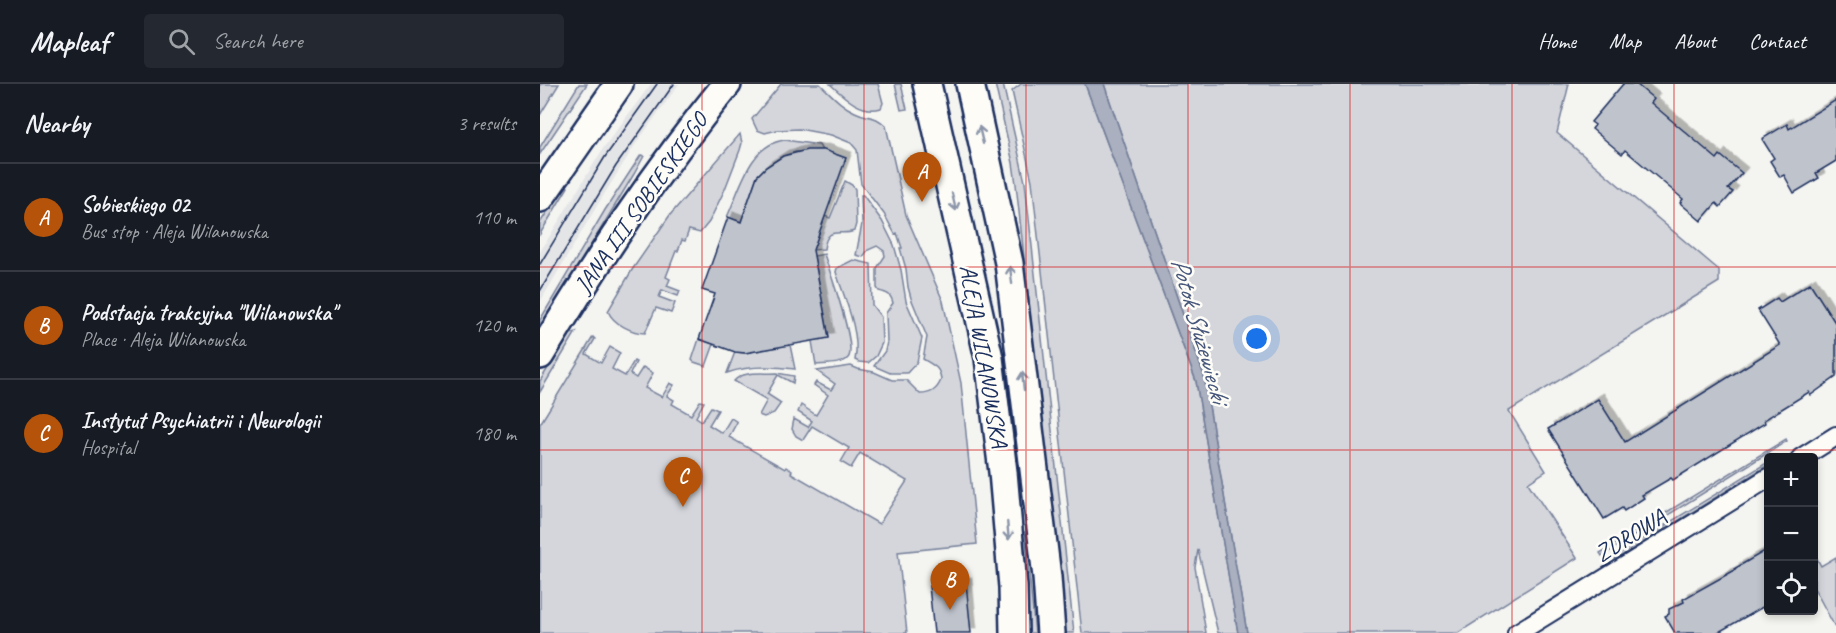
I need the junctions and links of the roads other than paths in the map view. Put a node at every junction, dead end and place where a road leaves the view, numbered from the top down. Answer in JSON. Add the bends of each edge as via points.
{"nodes":[{"id":1,"x":604,"y":84,"type":"edge"},
{"id":2,"x":620,"y":84,"type":"edge"},
{"id":3,"x":727,"y":84,"type":"edge"},
{"id":4,"x":927,"y":84,"type":"edge"},
{"id":5,"x":970,"y":84,"type":"edge"},
{"id":6,"x":580,"y":139,"type":"junction"},
{"id":7,"x":540,"y":198,"type":"edge"},
{"id":8,"x":540,"y":355,"type":"edge"},
{"id":9,"x":1836,"y":436,"type":"edge"},
{"id":10,"x":1809,"y":453,"type":"edge"},
{"id":11,"x":1764,"y":480,"type":"edge"},
{"id":12,"x":1014,"y":633,"type":"edge"},
{"id":13,"x":1051,"y":633,"type":"edge"},
{"id":14,"x":1517,"y":633,"type":"edge"}],
"edges":[{"from":1,"to":6,"type":"main road"},
{"from":2,"to":6,"type":"main road"},
{"from":3,"to":8,"type":"main road","name":"JANA III SOBIESKIEGO","via":[[620,226]]},
{"from":4,"to":12,"type":"main road","name":"ALEJA WILANOWSKA","one_way":true,"via":[[989,358],[1004,484]]},
{"from":13,"to":5,"type":"main road","name":"ALEJA WILANOWSKA","one_way":true,"via":[[1010,263]]},
{"from":6,"to":7,"type":"main road"},
{"from":9,"to":10,"type":"street"},
{"from":11,"to":14,"type":"street","name":"ZDROWA"}]}
